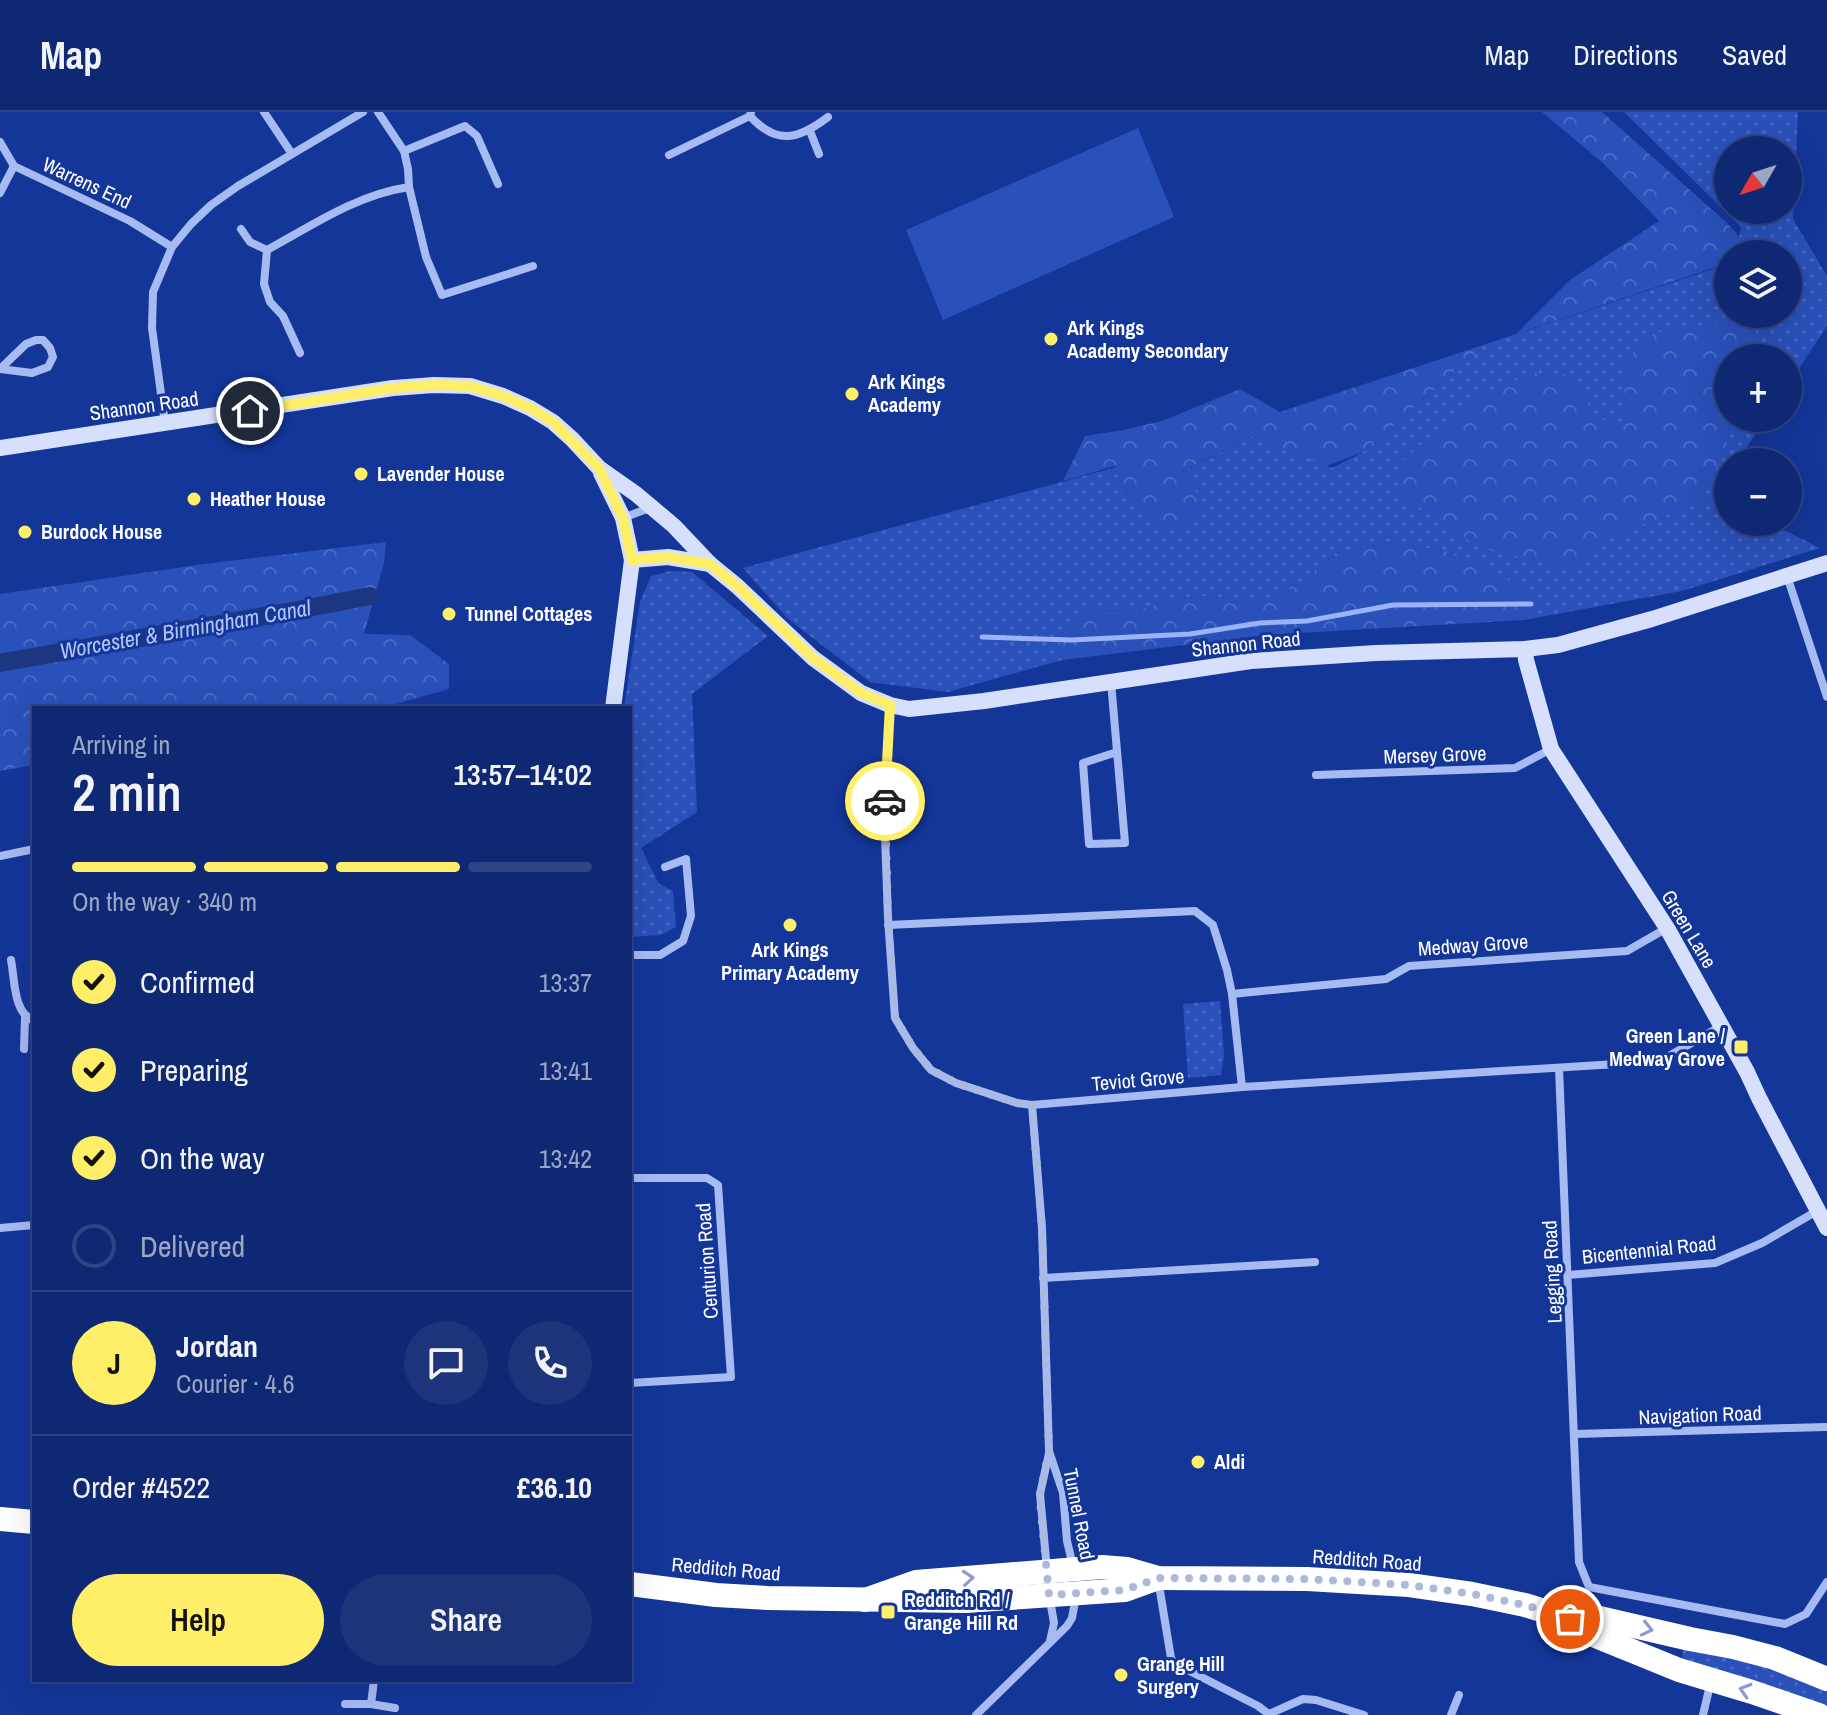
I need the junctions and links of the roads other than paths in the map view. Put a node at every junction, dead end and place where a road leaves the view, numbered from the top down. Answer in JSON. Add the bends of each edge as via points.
{"nodes":[{"id":1,"x":264,"y":112,"type":"edge"},
{"id":2,"x":363,"y":112,"type":"edge"},
{"id":3,"x":378,"y":112,"type":"edge"},
{"id":4,"x":751,"y":114,"type":"edge"},
{"id":5,"x":828,"y":117,"type":"dead end"},
{"id":6,"x":810,"y":131,"type":"junction"},
{"id":7,"x":0,"y":142,"type":"edge"},
{"id":8,"x":404,"y":151,"type":"junction"},
{"id":9,"x":292,"y":154,"type":"junction"},
{"id":10,"x":819,"y":154,"type":"dead end"},
{"id":11,"x":669,"y":155,"type":"dead end"},
{"id":12,"x":14,"y":166,"type":"junction"},
{"id":13,"x":498,"y":184,"type":"dead end"},
{"id":14,"x":409,"y":187,"type":"junction"},
{"id":15,"x":0,"y":193,"type":"edge"},
{"id":16,"x":241,"y":229,"type":"dead end"},
{"id":17,"x":172,"y":247,"type":"junction"},
{"id":18,"x":267,"y":250,"type":"junction"},
{"id":19,"x":533,"y":266,"type":"dead end"},
{"id":20,"x":300,"y":353,"type":"dead end"},
{"id":21,"x":0,"y":369,"type":"edge"},
{"id":22,"x":165,"y":423,"type":"junction"},
{"id":23,"x":0,"y":448,"type":"edge"},
{"id":24,"x":599,"y":468,"type":"junction"},
{"id":25,"x":653,"y":509,"type":"junction"},
{"id":26,"x":623,"y":518,"type":"junction"},
{"id":27,"x":674,"y":526,"type":"junction"},
{"id":28,"x":681,"y":559,"type":"junction"},
{"id":29,"x":632,"y":560,"type":"junction"},
{"id":30,"x":1827,"y":563,"type":"edge"},
{"id":31,"x":710,"y":564,"type":"junction"},
{"id":32,"x":1786,"y":575,"type":"junction"},
{"id":33,"x":1525,"y":649,"type":"junction"},
{"id":34,"x":1111,"y":681,"type":"junction"},
{"id":35,"x":1827,"y":697,"type":"edge"},
{"id":36,"x":890,"y":705,"type":"junction"},
{"id":37,"x":613,"y":706,"type":"edge"},
{"id":38,"x":1551,"y":749,"type":"junction"},
{"id":39,"x":1117,"y":752,"type":"junction"},
{"id":40,"x":1316,"y":775,"type":"dead end"},
{"id":41,"x":32,"y":849,"type":"edge"},
{"id":42,"x":0,"y":856,"type":"edge"},
{"id":43,"x":665,"y":867,"type":"dead end"},
{"id":44,"x":888,"y":925,"type":"junction"},
{"id":45,"x":1667,"y":928,"type":"junction"},
{"id":46,"x":632,"y":955,"type":"edge"},
{"id":47,"x":11,"y":960,"type":"dead end"},
{"id":48,"x":1232,"y":994,"type":"junction"},
{"id":49,"x":30,"y":1019,"type":"edge"},
{"id":50,"x":1721,"y":1026,"type":"junction"},
{"id":51,"x":24,"y":1049,"type":"dead end"},
{"id":52,"x":1559,"y":1068,"type":"junction"},
{"id":53,"x":1242,"y":1087,"type":"junction"},
{"id":54,"x":1032,"y":1105,"type":"junction"},
{"id":55,"x":632,"y":1178,"type":"edge"},
{"id":56,"x":1817,"y":1211,"type":"junction"},
{"id":57,"x":32,"y":1225,"type":"edge"},
{"id":58,"x":0,"y":1228,"type":"edge"},
{"id":59,"x":1827,"y":1228,"type":"edge"},
{"id":60,"x":1315,"y":1262,"type":"dead end"},
{"id":61,"x":1568,"y":1275,"type":"junction"},
{"id":62,"x":1043,"y":1278,"type":"junction"},
{"id":63,"x":632,"y":1383,"type":"edge"},
{"id":64,"x":1827,"y":1427,"type":"edge"},
{"id":65,"x":1575,"y":1434,"type":"junction"},
{"id":66,"x":1049,"y":1451,"type":"junction"},
{"id":67,"x":0,"y":1519,"type":"edge"},
{"id":68,"x":32,"y":1522,"type":"edge"},
{"id":69,"x":1074,"y":1569,"type":"junction"},
{"id":70,"x":1047,"y":1570,"type":"junction"},
{"id":71,"x":1158,"y":1578,"type":"junction"},
{"id":72,"x":1827,"y":1582,"type":"edge"},
{"id":73,"x":632,"y":1584,"type":"edge"},
{"id":74,"x":1076,"y":1594,"type":"junction"},
{"id":75,"x":1049,"y":1595,"type":"junction"},
{"id":76,"x":865,"y":1600,"type":"junction"},
{"id":77,"x":1570,"y":1619,"type":"junction"},
{"id":78,"x":1690,"y":1639,"type":"junction"},
{"id":79,"x":1049,"y":1642,"type":"junction"},
{"id":80,"x":1679,"y":1670,"type":"junction"},
{"id":81,"x":1827,"y":1679,"type":"edge"},
{"id":82,"x":1711,"y":1680,"type":"junction"},
{"id":83,"x":374,"y":1682,"type":"edge"},
{"id":84,"x":1459,"y":1695,"type":"dead end"},
{"id":85,"x":345,"y":1704,"type":"dead end"},
{"id":86,"x":371,"y":1704,"type":"junction"},
{"id":87,"x":395,"y":1708,"type":"dead end"},
{"id":88,"x":1269,"y":1714,"type":"edge"},
{"id":89,"x":976,"y":1715,"type":"edge"},
{"id":90,"x":1364,"y":1715,"type":"edge"},
{"id":91,"x":1451,"y":1715,"type":"edge"},
{"id":92,"x":1703,"y":1715,"type":"edge"},
{"id":93,"x":1819,"y":1715,"type":"edge"}],
"edges":[{"from":1,"to":9,"type":"street"},
{"from":2,"to":9,"type":"street"},
{"from":3,"to":8,"type":"street"},
{"from":4,"to":6,"type":"street","via":[[761,129],[774,135]]},
{"from":4,"to":11,"type":"street"},
{"from":5,"to":6,"type":"street"},
{"from":6,"to":10,"type":"street"},
{"from":7,"to":12,"type":"street"},
{"from":8,"to":13,"type":"street","via":[[465,126],[477,136]]},
{"from":8,"to":14,"type":"street"},
{"from":9,"to":17,"type":"street","via":[[211,205]]},
{"from":12,"to":15,"type":"street","name":"Warrens End"},
{"from":12,"to":17,"type":"street","name":"Warrens End"},
{"from":14,"to":18,"type":"street","via":[[386,190],[336,210]]},
{"from":14,"to":19,"type":"street","via":[[426,257],[442,295]]},
{"from":16,"to":18,"type":"street","via":[[250,242]]},
{"from":17,"to":22,"type":"street","via":[[153,292],[152,328]]},
{"from":18,"to":20,"type":"street","via":[[264,284]]},
{"from":21,"to":21,"type":"street","via":[[32,373],[48,367],[53,357],[43,340],[36,340]]},
{"from":22,"to":23,"type":"street","name":"Shannon Road"},
{"from":22,"to":24,"type":"street","name":"Shannon Road","via":[[393,388],[470,386],[553,422]]},
{"from":24,"to":25,"type":"street","name":"Shannon Road"},
{"from":24,"to":26,"type":"street"},
{"from":25,"to":26,"type":"street"},
{"from":25,"to":27,"type":"street","name":"Shannon Road"},
{"from":26,"to":29,"type":"street"},
{"from":27,"to":28,"type":"street"},
{"from":27,"to":31,"type":"street","name":"Shannon Road"},
{"from":28,"to":29,"type":"street","name":"Shannon Road"},
{"from":28,"to":31,"type":"street","name":"Shannon Road"},
{"from":29,"to":37,"type":"street"},
{"from":30,"to":32,"type":"street","name":"Shannon Road"},
{"from":31,"to":36,"type":"street","name":"Shannon Road","via":[[813,658],[861,693]]},
{"from":32,"to":33,"type":"street","name":"Shannon Road","via":[[1652,619]]},
{"from":32,"to":35,"type":"street"},
{"from":33,"to":34,"type":"street","name":"Shannon Road","via":[[1251,661]]},
{"from":33,"to":38,"type":"street","name":"Green Lane"},
{"from":34,"to":36,"type":"street","name":"Shannon Road","via":[[984,701],[909,709]]},
{"from":34,"to":39,"type":"street"},
{"from":36,"to":44,"type":"street","name":"Teviot Grove","via":[[884,808]]},
{"from":38,"to":40,"type":"street","name":"Mersey Grove","via":[[1515,768]]},
{"from":38,"to":45,"type":"street","name":"Green Lane"},
{"from":39,"to":39,"type":"street","via":[[1125,843],[1089,844],[1083,763]]},
{"from":41,"to":42,"type":"street"},
{"from":43,"to":46,"type":"street","via":[[686,859],[691,916],[683,941],[660,955]]},
{"from":44,"to":48,"type":"street","via":[[1195,911],[1213,925]]},
{"from":44,"to":54,"type":"street","name":"Teviot Grove","via":[[895,1018],[913,1048],[931,1070],[956,1083]]},
{"from":45,"to":48,"type":"street","name":"Medway Grove","via":[[1627,951],[1409,966],[1386,979]]},
{"from":45,"to":50,"type":"street","name":"Green Lane"},
{"from":47,"to":49,"type":"street","via":[[20,1009]]},
{"from":48,"to":53,"type":"street"},
{"from":49,"to":51,"type":"street"},
{"from":50,"to":52,"type":"street","name":"Teviot Grove","via":[[1649,1062]]},
{"from":50,"to":56,"type":"street","name":"Green Lane"},
{"from":52,"to":53,"type":"street","name":"Teviot Grove"},
{"from":52,"to":61,"type":"street","name":"Legging Road"},
{"from":53,"to":54,"type":"street","name":"Teviot Grove"},
{"from":54,"to":62,"type":"street","name":"Tunnel Road"},
{"from":55,"to":63,"type":"street","name":"Centurion Road","via":[[707,1178],[718,1185],[731,1377]]},
{"from":56,"to":59,"type":"street","name":"Green Lane"},
{"from":56,"to":61,"type":"street","name":"Bicentennial Road","via":[[1715,1263]]},
{"from":57,"to":58,"type":"street"},
{"from":60,"to":62,"type":"street"},
{"from":61,"to":65,"type":"street","name":"Legging Road"},
{"from":62,"to":66,"type":"street","name":"Tunnel Road"},
{"from":64,"to":65,"type":"street","name":"Navigation Road"},
{"from":65,"to":72,"type":"street","name":"Legging Road","via":[[1579,1562],[1589,1587],[1785,1624],[1806,1614]]},
{"from":66,"to":69,"type":"street","name":"Tunnel Road","via":[[1063,1493]]},
{"from":66,"to":70,"type":"street","via":[[1040,1494]]},
{"from":67,"to":68,"type":"highway"},
{"from":69,"to":70,"type":"highway","name":"Redditch Road"},
{"from":69,"to":71,"type":"highway","name":"Redditch Road","via":[[1127,1569]]},
{"from":69,"to":74,"type":"street","name":"Tunnel Road"},
{"from":70,"to":75,"type":"street"},
{"from":76,"to":70,"type":"highway","name":"Redditch Road","one_way":true,"via":[[916,1582]]},
{"from":71,"to":74,"type":"highway","name":"Redditch Road","via":[[1125,1590]]},
{"from":71,"to":77,"type":"highway","name":"Redditch Road","via":[[1409,1585],[1485,1596]]},
{"from":71,"to":88,"type":"street","via":[[1174,1663]]},
{"from":73,"to":76,"type":"highway","name":"Redditch Road","via":[[716,1595]]},
{"from":74,"to":75,"type":"highway","name":"Redditch Road"},
{"from":74,"to":79,"type":"street","via":[[1072,1618]]},
{"from":75,"to":76,"type":"highway","name":"Redditch Road"},
{"from":75,"to":79,"type":"street","via":[[1054,1623]]},
{"from":77,"to":78,"type":"highway","name":"Redditch Road","one_way":true,"via":[[1595,1617]]},
{"from":77,"to":80,"type":"highway","name":"Redditch Road","via":[[1588,1633]]},
{"from":78,"to":80,"type":"highway","via":[[1674,1656]]},
{"from":78,"to":81,"type":"highway","name":"Redditch Road","via":[[1775,1658]]},
{"from":79,"to":89,"type":"street"},
{"from":80,"to":82,"type":"highway","name":"Redditch Road"},
{"from":82,"to":92,"type":"street"},
{"from":93,"to":82,"type":"highway","name":"Redditch Road","one_way":true},
{"from":83,"to":86,"type":"street"},
{"from":84,"to":91,"type":"street"},
{"from":85,"to":86,"type":"street"},
{"from":86,"to":87,"type":"street"},
{"from":88,"to":90,"type":"street","via":[[1303,1699]]}]}
